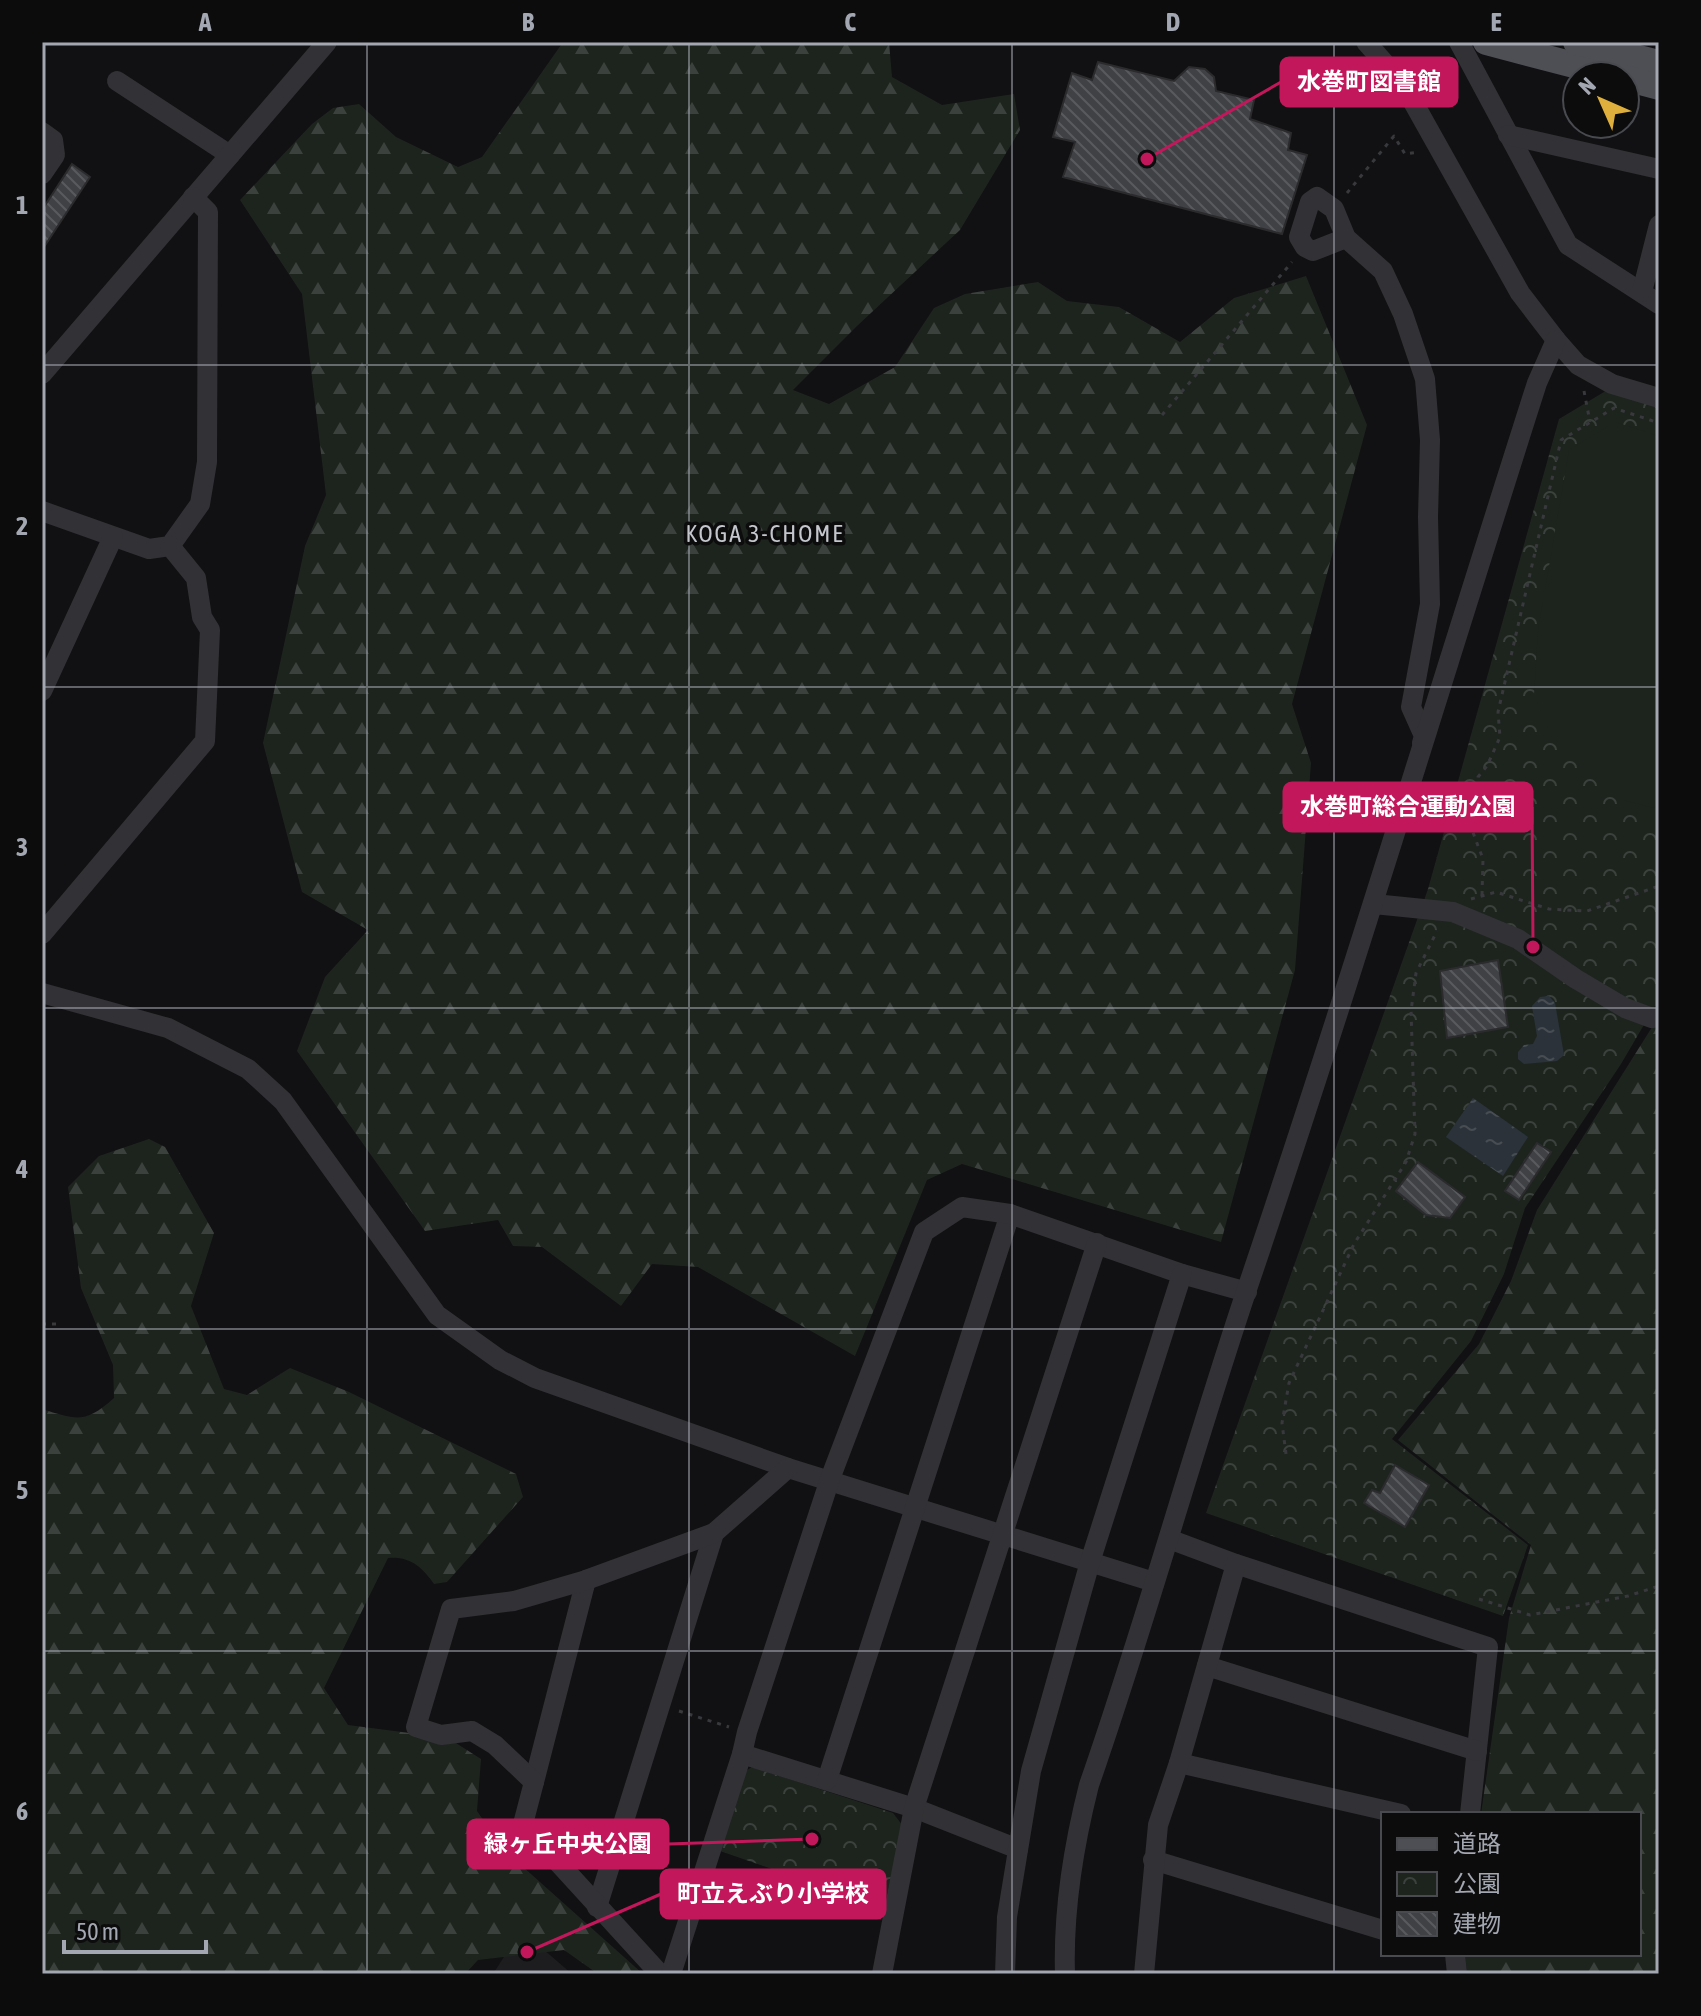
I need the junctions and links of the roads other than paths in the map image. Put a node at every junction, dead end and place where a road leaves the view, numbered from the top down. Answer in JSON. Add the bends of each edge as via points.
{"nodes":[{"id":1,"x":327,"y":42,"type":"edge"},
{"id":2,"x":1366,"y":42,"type":"edge"},
{"id":3,"x":1459,"y":42,"type":"edge"},
{"id":4,"x":1486,"y":42,"type":"edge"},
{"id":5,"x":1576,"y":42,"type":"edge"},
{"id":6,"x":1561,"y":62,"type":"edge"},
{"id":7,"x":1659,"y":63,"type":"edge"},
{"id":8,"x":117,"y":81,"type":"dead end"},
{"id":9,"x":42,"y":132,"type":"edge"},
{"id":10,"x":1508,"y":135,"type":"junction"},
{"id":11,"x":230,"y":155,"type":"junction"},
{"id":12,"x":1659,"y":169,"type":"edge"},
{"id":13,"x":42,"y":174,"type":"edge"},
{"id":14,"x":193,"y":197,"type":"junction"},
{"id":15,"x":1659,"y":225,"type":"edge"},
{"id":16,"x":1346,"y":238,"type":"junction"},
{"id":17,"x":1650,"y":298,"type":"edge"},
{"id":18,"x":1556,"y":340,"type":"junction"},
{"id":19,"x":42,"y":374,"type":"edge"},
{"id":20,"x":1659,"y":398,"type":"edge"},
{"id":21,"x":42,"y":511,"type":"edge"},
{"id":22,"x":113,"y":537,"type":"junction"},
{"id":23,"x":170,"y":546,"type":"junction"},
{"id":24,"x":42,"y":691,"type":"edge"},
{"id":25,"x":1417,"y":759,"type":"junction"},
{"id":26,"x":1374,"y":904,"type":"junction"},
{"id":27,"x":42,"y":934,"type":"edge"},
{"id":28,"x":42,"y":993,"type":"edge"},
{"id":29,"x":1659,"y":1017,"type":"edge"},
{"id":30,"x":1010,"y":1214,"type":"junction"},
{"id":31,"x":1097,"y":1243,"type":"junction"},
{"id":32,"x":1182,"y":1274,"type":"junction"},
{"id":33,"x":1247,"y":1292,"type":"junction"},
{"id":34,"x":788,"y":1468,"type":"junction"},
{"id":35,"x":830,"y":1479,"type":"junction"},
{"id":36,"x":915,"y":1508,"type":"junction"},
{"id":37,"x":714,"y":1533,"type":"junction"},
{"id":38,"x":1003,"y":1533,"type":"junction"},
{"id":39,"x":1169,"y":1539,"type":"junction"},
{"id":40,"x":1090,"y":1562,"type":"junction"},
{"id":41,"x":1236,"y":1564,"type":"junction"},
{"id":42,"x":586,"y":1580,"type":"junction"},
{"id":43,"x":1154,"y":1582,"type":"junction"},
{"id":44,"x":1207,"y":1666,"type":"junction"},
{"id":45,"x":1477,"y":1751,"type":"junction"},
{"id":46,"x":742,"y":1754,"type":"junction"},
{"id":47,"x":1179,"y":1763,"type":"junction"},
{"id":48,"x":827,"y":1780,"type":"junction"},
{"id":49,"x":534,"y":1782,"type":"junction"},
{"id":50,"x":914,"y":1808,"type":"junction"},
{"id":51,"x":1392,"y":1812,"type":"edge"},
{"id":52,"x":1470,"y":1812,"type":"edge"},
{"id":53,"x":1018,"y":1849,"type":"junction"},
{"id":54,"x":1153,"y":1860,"type":"junction"},
{"id":55,"x":597,"y":1907,"type":"junction"},
{"id":56,"x":1381,"y":1929,"type":"edge"},
{"id":57,"x":1144,"y":1971,"type":"edge"},
{"id":58,"x":660,"y":1974,"type":"edge"},
{"id":59,"x":671,"y":1974,"type":"edge"},
{"id":60,"x":882,"y":1974,"type":"edge"},
{"id":61,"x":1005,"y":1974,"type":"edge"},
{"id":62,"x":1065,"y":1974,"type":"edge"},
{"id":63,"x":1165,"y":1974,"type":"edge"}],
"edges":[{"from":1,"to":11,"type":"street"},
{"from":2,"to":18,"type":"street","via":[[1403,84],[1520,293]]},
{"from":3,"to":10,"type":"street"},
{"from":4,"to":6,"type":"main road"},
{"from":5,"to":7,"type":"main road"},
{"from":8,"to":11,"type":"street"},
{"from":9,"to":13,"type":"street","via":[[53,140],[55,155]]},
{"from":10,"to":12,"type":"street"},
{"from":10,"to":17,"type":"street","via":[[1568,245]]},
{"from":11,"to":14,"type":"street"},
{"from":14,"to":19,"type":"street"},
{"from":14,"to":23,"type":"street","via":[[208,212],[207,462],[200,504]]},
{"from":15,"to":17,"type":"street"},
{"from":16,"to":16,"type":"street","via":[[1334,209],[1317,197],[1310,202],[1299,237],[1305,247],[1313,251]]},
{"from":16,"to":25,"type":"street","via":[[1383,271],[1425,379],[1430,604],[1411,707],[1424,736]]},
{"from":18,"to":20,"type":"street","via":[[1578,365],[1612,384]]},
{"from":18,"to":25,"type":"street","via":[[1537,383]]},
{"from":21,"to":22,"type":"street"},
{"from":22,"to":23,"type":"street","via":[[149,549]]},
{"from":22,"to":24,"type":"street"},
{"from":23,"to":27,"type":"street","via":[[196,578],[202,617],[210,630],[205,741]]},
{"from":25,"to":26,"type":"street"},
{"from":26,"to":29,"type":"street","via":[[1453,913],[1518,939],[1625,1008]]},
{"from":26,"to":33,"type":"street"},
{"from":28,"to":34,"type":"street","via":[[168,1028],[248,1069],[283,1101],[437,1315],[500,1360],[535,1378]]},
{"from":30,"to":31,"type":"street"},
{"from":30,"to":35,"type":"street","via":[[962,1207],[924,1232]]},
{"from":30,"to":36,"type":"street"},
{"from":31,"to":32,"type":"street"},
{"from":31,"to":38,"type":"street"},
{"from":32,"to":33,"type":"street"},
{"from":32,"to":40,"type":"street"},
{"from":33,"to":39,"type":"street"},
{"from":34,"to":35,"type":"street"},
{"from":34,"to":37,"type":"street"},
{"from":35,"to":36,"type":"street"},
{"from":35,"to":46,"type":"street"},
{"from":36,"to":38,"type":"street"},
{"from":36,"to":48,"type":"street"},
{"from":37,"to":42,"type":"street"},
{"from":37,"to":55,"type":"street"},
{"from":38,"to":40,"type":"street"},
{"from":38,"to":50,"type":"street"},
{"from":39,"to":41,"type":"street"},
{"from":39,"to":43,"type":"street"},
{"from":40,"to":43,"type":"street"},
{"from":40,"to":53,"type":"street","via":[[1031,1771]]},
{"from":41,"to":44,"type":"street"},
{"from":41,"to":45,"type":"street","via":[[1488,1647]]},
{"from":42,"to":49,"type":"street"},
{"from":42,"to":49,"type":"street","via":[[514,1601],[451,1609],[416,1727],[441,1735],[472,1731]]},
{"from":43,"to":62,"type":"street","via":[[1073,1844]]},
{"from":44,"to":45,"type":"street"},
{"from":44,"to":47,"type":"street"},
{"from":45,"to":52,"type":"street"},
{"from":46,"to":48,"type":"street"},
{"from":46,"to":59,"type":"street"},
{"from":47,"to":51,"type":"street"},
{"from":47,"to":54,"type":"street","via":[[1158,1825]]},
{"from":48,"to":50,"type":"street"},
{"from":49,"to":55,"type":"street","via":[[523,1824]]},
{"from":50,"to":53,"type":"street"},
{"from":50,"to":60,"type":"street"},
{"from":53,"to":61,"type":"street"},
{"from":54,"to":56,"type":"street"},
{"from":54,"to":57,"type":"street"},
{"from":55,"to":58,"type":"street"},
{"from":57,"to":63,"type":"street"}]}
